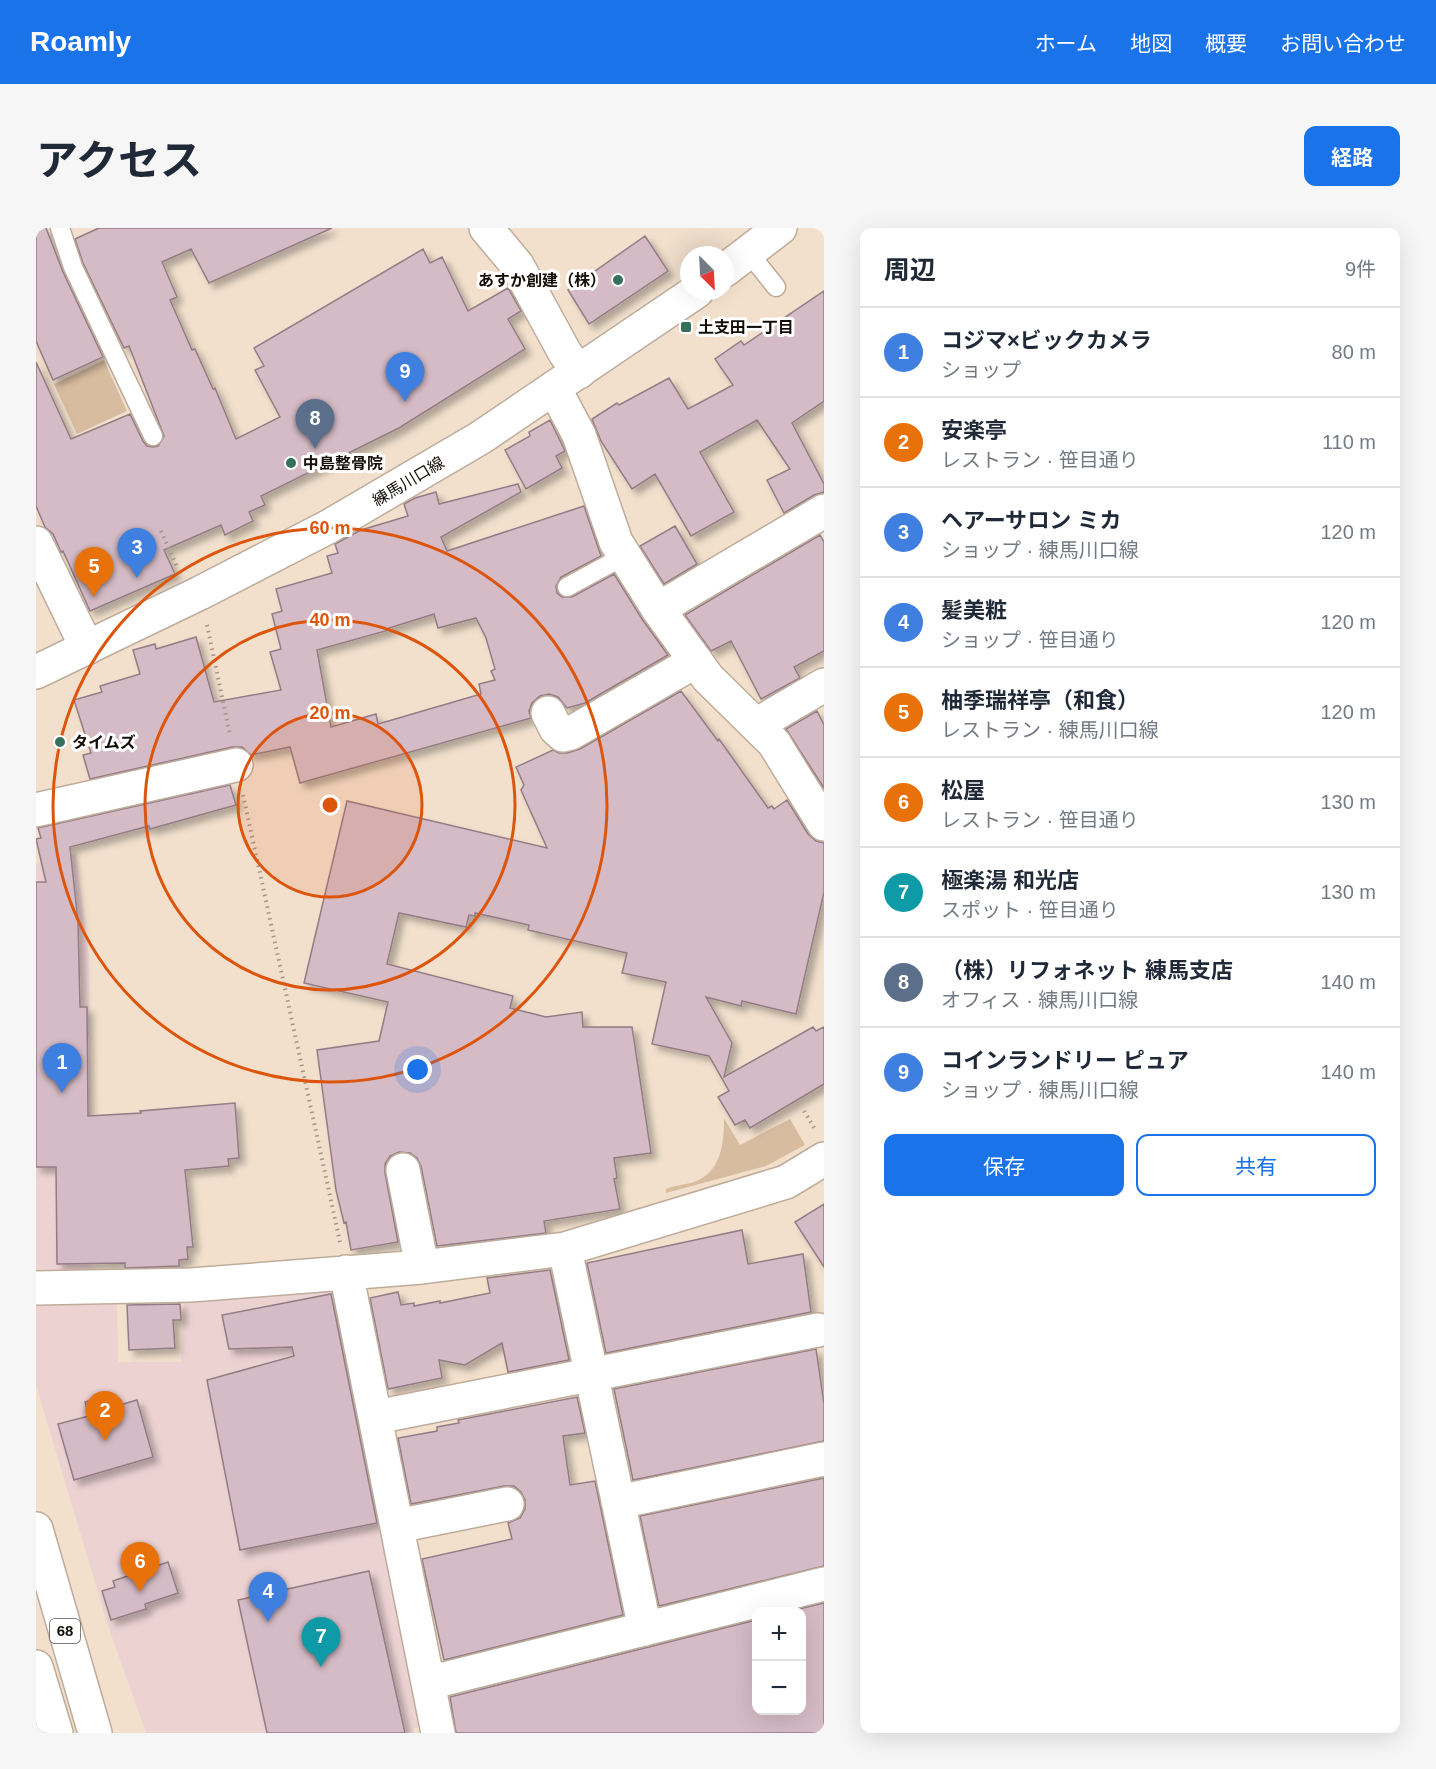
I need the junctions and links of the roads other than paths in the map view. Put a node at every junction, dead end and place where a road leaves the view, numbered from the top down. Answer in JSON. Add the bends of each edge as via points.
{"nodes":[{"id":1,"x":60,"y":228,"type":"edge"},
{"id":2,"x":486,"y":228,"type":"edge"},
{"id":3,"x":780,"y":228,"type":"edge"},
{"id":4,"x":737,"y":261,"type":"edge"},
{"id":5,"x":776,"y":287,"type":"dead end"},
{"id":6,"x":684,"y":300,"type":"edge"},
{"id":7,"x":567,"y":380,"type":"junction"},
{"id":8,"x":153,"y":436,"type":"dead end"},
{"id":9,"x":824,"y":511,"type":"edge"},
{"id":10,"x":36,"y":543,"type":"edge"},
{"id":11,"x":624,"y":556,"type":"junction"},
{"id":12,"x":567,"y":587,"type":"dead end"},
{"id":13,"x":658,"y":609,"type":"junction"},
{"id":14,"x":87,"y":648,"type":"junction"},
{"id":15,"x":696,"y":661,"type":"junction"},
{"id":16,"x":36,"y":672,"type":"edge"},
{"id":17,"x":824,"y":685,"type":"edge"},
{"id":18,"x":548,"y":713,"type":"dead end"},
{"id":19,"x":756,"y":725,"type":"junction"},
{"id":20,"x":236,"y":765,"type":"road end"},
{"id":21,"x":36,"y":810,"type":"edge"},
{"id":22,"x":824,"y":824,"type":"edge"},
{"id":23,"x":824,"y":1158,"type":"edge"},
{"id":24,"x":403,"y":1170,"type":"dead end"},
{"id":25,"x":565,"y":1249,"type":"junction"},
{"id":26,"x":422,"y":1267,"type":"junction"},
{"id":27,"x":346,"y":1272,"type":"junction"},
{"id":28,"x":36,"y":1288,"type":"edge"},
{"id":29,"x":818,"y":1330,"type":"dead end"},
{"id":30,"x":592,"y":1375,"type":"junction"},
{"id":31,"x":376,"y":1417,"type":"junction"},
{"id":32,"x":824,"y":1459,"type":"edge"},
{"id":33,"x":618,"y":1502,"type":"junction"},
{"id":34,"x":507,"y":1504,"type":"dead end"},
{"id":35,"x":398,"y":1526,"type":"junction"},
{"id":36,"x":36,"y":1529,"type":"edge"},
{"id":37,"x":824,"y":1584,"type":"edge"},
{"id":38,"x":645,"y":1629,"type":"junction"},
{"id":39,"x":36,"y":1667,"type":"edge"},
{"id":40,"x":428,"y":1683,"type":"junction"},
{"id":41,"x":56,"y":1733,"type":"edge"},
{"id":42,"x":95,"y":1733,"type":"edge"},
{"id":43,"x":438,"y":1733,"type":"edge"}],
"edges":[{"from":1,"to":8,"type":"lane","via":[[73,267]]},
{"from":2,"to":7,"type":"street","via":[[517,265],[565,353]]},
{"from":3,"to":4,"type":"street"},
{"from":4,"to":5,"type":"lane"},
{"from":6,"to":7,"type":"street","name":"練馬川口線"},
{"from":7,"to":11,"type":"street","via":[[579,435]]},
{"from":7,"to":14,"type":"street","name":"練馬川口線","via":[[480,438],[328,527],[189,582]]},
{"from":9,"to":13,"type":"street"},
{"from":10,"to":14,"type":"street"},
{"from":11,"to":12,"type":"lane"},
{"from":11,"to":13,"type":"street"},
{"from":13,"to":15,"type":"street"},
{"from":14,"to":16,"type":"street","name":"練馬川口線"},
{"from":15,"to":18,"type":"street","via":[[571,733],[563,735],[556,729]]},
{"from":15,"to":19,"type":"street"},
{"from":17,"to":19,"type":"street"},
{"from":19,"to":22,"type":"street","via":[[774,743]]},
{"from":20,"to":21,"type":"street"},
{"from":23,"to":25,"type":"street","via":[[786,1182]]},
{"from":24,"to":26,"type":"street"},
{"from":25,"to":26,"type":"street"},
{"from":25,"to":30,"type":"street"},
{"from":26,"to":27,"type":"street"},
{"from":27,"to":28,"type":"street","via":[[191,1285]]},
{"from":27,"to":31,"type":"street"},
{"from":29,"to":30,"type":"street"},
{"from":30,"to":31,"type":"street"},
{"from":30,"to":33,"type":"street"},
{"from":31,"to":35,"type":"street"},
{"from":32,"to":33,"type":"street"},
{"from":33,"to":38,"type":"street"},
{"from":34,"to":35,"type":"street"},
{"from":35,"to":40,"type":"street"},
{"from":36,"to":42,"type":"street","number":"68"},
{"from":37,"to":38,"type":"street"},
{"from":38,"to":40,"type":"street"},
{"from":39,"to":41,"type":"street"},
{"from":40,"to":43,"type":"street"}]}
